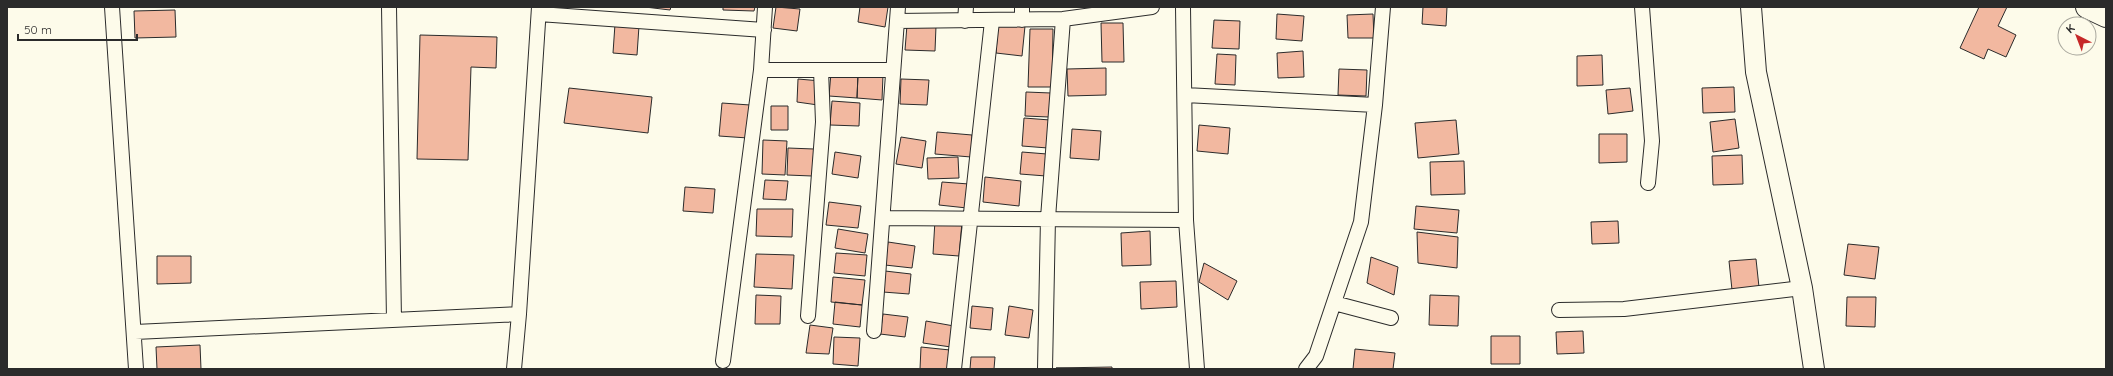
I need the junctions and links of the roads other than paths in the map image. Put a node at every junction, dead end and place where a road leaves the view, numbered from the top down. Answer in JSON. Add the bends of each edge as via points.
{"nodes":[{"id":1,"x":112,"y":7,"type":"edge"},
{"id":2,"x":389,"y":7,"type":"edge"},
{"id":3,"x":765,"y":7,"type":"edge"},
{"id":4,"x":898,"y":7,"type":"edge"},
{"id":5,"x":966,"y":7,"type":"edge"},
{"id":6,"x":1152,"y":7,"type":"edge"},
{"id":7,"x":1183,"y":7,"type":"edge"},
{"id":8,"x":1382,"y":7,"type":"edge"},
{"id":9,"x":1642,"y":7,"type":"edge"},
{"id":10,"x":1751,"y":7,"type":"edge"},
{"id":11,"x":2087,"y":7,"type":"edge"},
{"id":12,"x":1119,"y":9,"type":"edge"},
{"id":13,"x":539,"y":10,"type":"edge"},
{"id":14,"x":1022,"y":14,"type":"edge"},
{"id":15,"x":2106,"y":16,"type":"edge"},
{"id":16,"x":1063,"y":19,"type":"junction"},
{"id":17,"x":897,"y":21,"type":"junction"},
{"id":18,"x":965,"y":21,"type":"junction"},
{"id":19,"x":992,"y":21,"type":"junction"},
{"id":20,"x":764,"y":30,"type":"junction"},
{"id":21,"x":762,"y":70,"type":"junction"},
{"id":22,"x":821,"y":70,"type":"junction"},
{"id":23,"x":894,"y":70,"type":"junction"},
{"id":24,"x":1185,"y":95,"type":"junction"},
{"id":25,"x":1375,"y":105,"type":"junction"},
{"id":26,"x":1648,"y":183,"type":"dead end"},
{"id":27,"x":883,"y":218,"type":"junction"},
{"id":28,"x":971,"y":218,"type":"junction"},
{"id":29,"x":1048,"y":218,"type":"junction"},
{"id":30,"x":1186,"y":220,"type":"junction"},
{"id":31,"x":1802,"y":288,"type":"junction"},
{"id":32,"x":1334,"y":303,"type":"junction"},
{"id":33,"x":1559,"y":310,"type":"dead end"},
{"id":34,"x":519,"y":314,"type":"junction"},
{"id":35,"x":808,"y":316,"type":"dead end"},
{"id":36,"x":1391,"y":318,"type":"dead end"},
{"id":37,"x":394,"y":320,"type":"junction"},
{"id":38,"x":874,"y":331,"type":"dead end"},
{"id":39,"x":134,"y":332,"type":"junction"},
{"id":40,"x":722,"y":361,"type":"dead end"},
{"id":41,"x":136,"y":369,"type":"edge"},
{"id":42,"x":514,"y":369,"type":"edge"},
{"id":43,"x":954,"y":369,"type":"edge"},
{"id":44,"x":1045,"y":369,"type":"edge"},
{"id":45,"x":1197,"y":369,"type":"edge"},
{"id":46,"x":1306,"y":369,"type":"edge"},
{"id":47,"x":1814,"y":369,"type":"edge"}],
"edges":[{"from":1,"to":39,"type":"street"},
{"from":2,"to":37,"type":"street"},
{"from":3,"to":20,"type":"street"},
{"from":4,"to":17,"type":"street"},
{"from":5,"to":18,"type":"street"},
{"from":6,"to":12,"type":"street"},
{"from":7,"to":24,"type":"street"},
{"from":8,"to":25,"type":"street"},
{"from":9,"to":26,"type":"street","via":[[1652,141]]},
{"from":10,"to":31,"type":"street","via":[[1756,72]]},
{"from":11,"to":15,"type":"highway"},
{"from":12,"to":16,"type":"street"},
{"from":13,"to":20,"type":"street"},
{"from":13,"to":34,"type":"street"},
{"from":14,"to":16,"type":"street"},
{"from":14,"to":19,"type":"street"},
{"from":16,"to":29,"type":"street"},
{"from":17,"to":18,"type":"street"},
{"from":17,"to":23,"type":"street"},
{"from":18,"to":19,"type":"street"},
{"from":19,"to":28,"type":"street"},
{"from":20,"to":21,"type":"street"},
{"from":21,"to":22,"type":"street"},
{"from":21,"to":40,"type":"street"},
{"from":22,"to":23,"type":"street"},
{"from":22,"to":35,"type":"street","via":[[822,130]]},
{"from":23,"to":27,"type":"street"},
{"from":24,"to":25,"type":"street"},
{"from":24,"to":30,"type":"street"},
{"from":25,"to":32,"type":"street","via":[[1360,222]]},
{"from":27,"to":28,"type":"street"},
{"from":27,"to":38,"type":"street"},
{"from":28,"to":29,"type":"street"},
{"from":28,"to":43,"type":"street"},
{"from":29,"to":30,"type":"street"},
{"from":29,"to":44,"type":"street"},
{"from":30,"to":45,"type":"street"},
{"from":31,"to":33,"type":"street","via":[[1624,309]]},
{"from":31,"to":47,"type":"street"},
{"from":32,"to":36,"type":"street"},
{"from":32,"to":46,"type":"street","via":[[1316,356]]},
{"from":34,"to":37,"type":"street"},
{"from":34,"to":42,"type":"street"},
{"from":37,"to":39,"type":"street"},
{"from":39,"to":41,"type":"street"}]}
